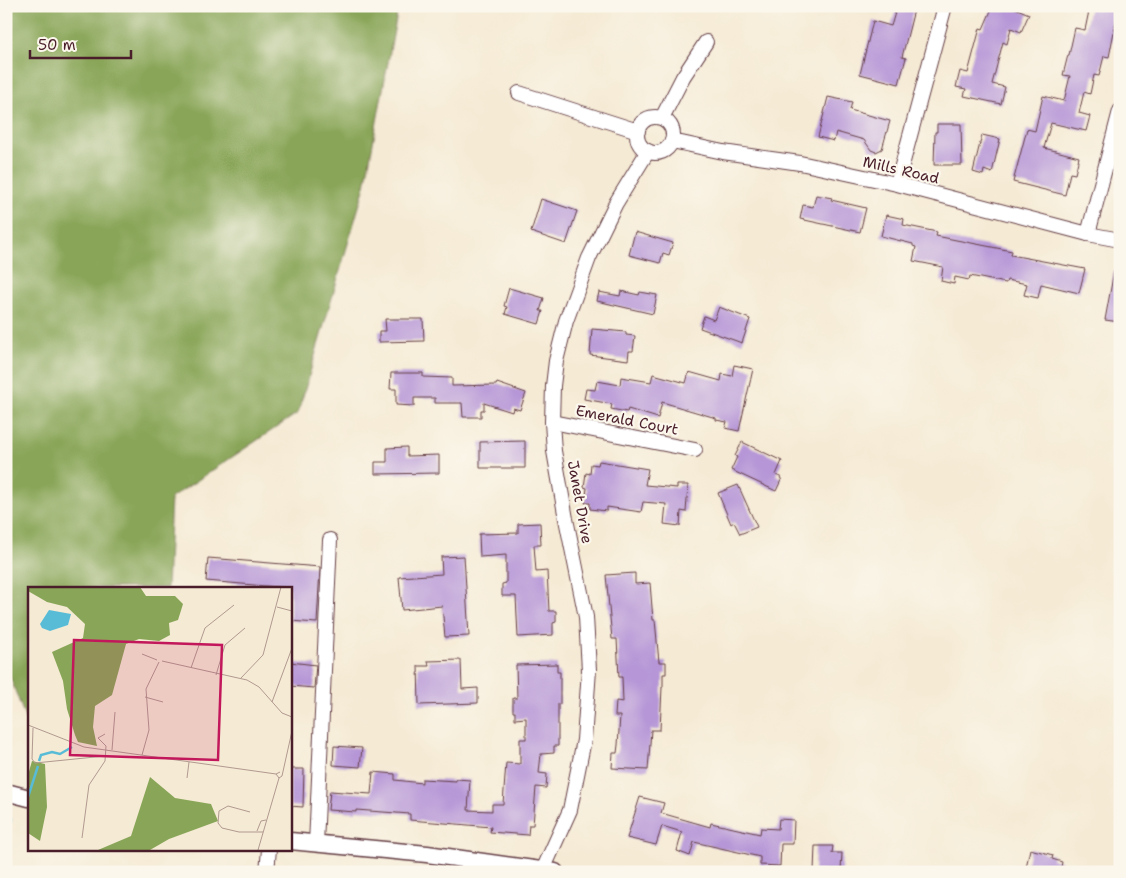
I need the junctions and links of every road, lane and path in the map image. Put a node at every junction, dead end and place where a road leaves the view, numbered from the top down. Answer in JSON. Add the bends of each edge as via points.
{"nodes":[{"id":1,"x":945,"y":6,"type":"edge"},
{"id":2,"x":706,"y":42,"type":"dead end"},
{"id":3,"x":519,"y":93,"type":"dead end"},
{"id":4,"x":1120,"y":111,"type":"edge"},
{"id":5,"x":662,"y":118,"type":"junction"},
{"id":6,"x":638,"y":131,"type":"junction"},
{"id":7,"x":672,"y":141,"type":"junction"},
{"id":8,"x":648,"y":151,"type":"junction"},
{"id":9,"x":897,"y":184,"type":"junction"},
{"id":10,"x":1088,"y":234,"type":"junction"},
{"id":11,"x":1120,"y":240,"type":"edge"},
{"id":12,"x":552,"y":422,"type":"junction"},
{"id":13,"x":695,"y":450,"type":"dead end"},
{"id":14,"x":330,"y":540,"type":"dead end"},
{"id":15,"x":6,"y":792,"type":"edge"},
{"id":16,"x":28,"y":798,"type":"edge"},
{"id":17,"x":291,"y":842,"type":"edge"},
{"id":18,"x":316,"y":844,"type":"junction"},
{"id":19,"x":269,"y":850,"type":"edge"},
{"id":20,"x":549,"y":871,"type":"edge"},
{"id":21,"x":267,"y":872,"type":"edge"}],
"edges":[{"from":1,"to":9,"type":"street"},
{"from":2,"to":5,"type":"street"},
{"from":3,"to":6,"type":"street"},
{"from":4,"to":10,"type":"street"},
{"from":5,"to":6,"type":"street","via":[[647,119]]},
{"from":5,"to":7,"type":"street","via":[[671,125]]},
{"from":6,"to":8,"type":"street","via":[[639,142]]},
{"from":7,"to":8,"type":"street","via":[[665,150]]},
{"from":7,"to":9,"type":"street","name":"Mills Road"},
{"from":8,"to":12,"type":"street","name":"Janet Drive","via":[[589,258],[566,321],[556,361]]},
{"from":9,"to":10,"type":"street","name":"Mills Road"},
{"from":10,"to":11,"type":"street","name":"Mills Road"},
{"from":12,"to":13,"type":"street","name":"Emerald Court"},
{"from":12,"to":20,"type":"street","name":"Janet Drive","via":[[554,451],[586,617],[589,670],[584,740],[570,810]]},
{"from":14,"to":18,"type":"street"},
{"from":15,"to":16,"type":"main road"},
{"from":17,"to":18,"type":"main road"},
{"from":18,"to":20,"type":"main road","via":[[427,854]]},
{"from":19,"to":21,"type":"street"}]}
